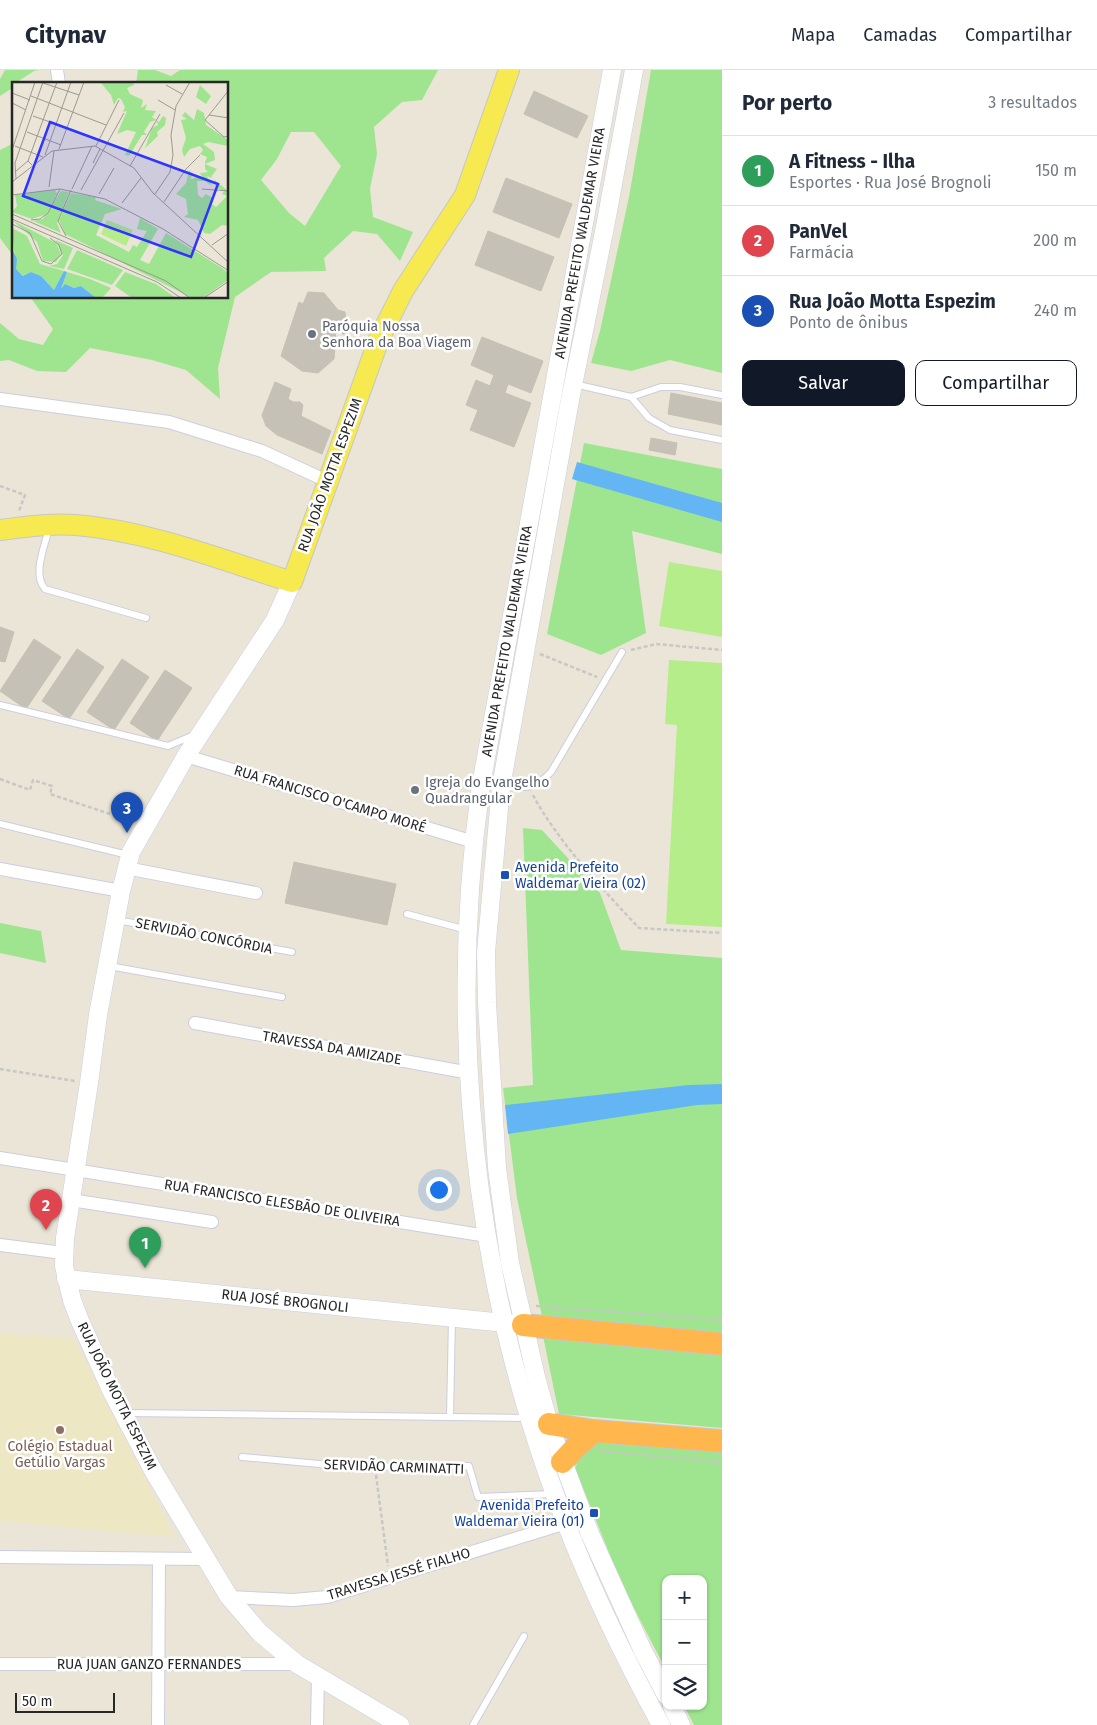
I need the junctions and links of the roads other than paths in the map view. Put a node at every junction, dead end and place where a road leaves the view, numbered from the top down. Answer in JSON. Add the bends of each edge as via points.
{"nodes":[{"id":1,"x":509,"y":70,"type":"edge"},
{"id":2,"x":612,"y":70,"type":"edge"},
{"id":3,"x":634,"y":70,"type":"edge"},
{"id":4,"x":554,"y":388,"type":"junction"},
{"id":5,"x":572,"y":392,"type":"junction"},
{"id":6,"x":722,"y":395,"type":"edge"},
{"id":7,"x":632,"y":397,"type":"junction"},
{"id":8,"x":0,"y":399,"type":"edge"},
{"id":9,"x":722,"y":440,"type":"edge"},
{"id":10,"x":327,"y":481,"type":"junction"},
{"id":11,"x":49,"y":525,"type":"junction"},
{"id":12,"x":7,"y":529,"type":"edge"},
{"id":13,"x":292,"y":582,"type":"junction"},
{"id":14,"x":146,"y":618,"type":"dead end"},
{"id":15,"x":622,"y":652,"type":"road end"},
{"id":16,"x":0,"y":705,"type":"edge"},
{"id":17,"x":202,"y":731,"type":"junction"},
{"id":18,"x":186,"y":756,"type":"junction"},
{"id":19,"x":501,"y":787,"type":"junction"},
{"id":20,"x":0,"y":824,"type":"edge"},
{"id":21,"x":474,"y":842,"type":"junction"},
{"id":22,"x":128,"y":862,"type":"junction"},
{"id":23,"x":0,"y":869,"type":"edge"},
{"id":24,"x":120,"y":891,"type":"junction"},
{"id":25,"x":256,"y":893,"type":"dead end"},
{"id":26,"x":407,"y":914,"type":"dead end"},
{"id":27,"x":116,"y":920,"type":"junction"},
{"id":28,"x":489,"y":922,"type":"junction"},
{"id":29,"x":468,"y":926,"type":"junction"},
{"id":30,"x":292,"y":952,"type":"dead end"},
{"id":31,"x":107,"y":965,"type":"junction"},
{"id":32,"x":282,"y":997,"type":"dead end"},
{"id":33,"x":194,"y":1023,"type":"dead end"},
{"id":34,"x":470,"y":1073,"type":"junction"},
{"id":35,"x":0,"y":1158,"type":"edge"},
{"id":36,"x":76,"y":1170,"type":"junction"},
{"id":37,"x":71,"y":1200,"type":"junction"},
{"id":38,"x":212,"y":1222,"type":"dead end"},
{"id":39,"x":488,"y":1236,"type":"junction"},
{"id":40,"x":0,"y":1245,"type":"edge"},
{"id":41,"x":64,"y":1253,"type":"junction"},
{"id":42,"x":66,"y":1279,"type":"junction"},
{"id":43,"x":452,"y":1318,"type":"junction"},
{"id":44,"x":518,"y":1318,"type":"junction"},
{"id":45,"x":722,"y":1344,"type":"edge"},
{"id":46,"x":123,"y":1413,"type":"junction"},
{"id":47,"x":450,"y":1417,"type":"junction"},
{"id":48,"x":539,"y":1421,"type":"junction"},
{"id":49,"x":592,"y":1441,"type":"junction"},
{"id":50,"x":722,"y":1441,"type":"edge"},
{"id":51,"x":242,"y":1457,"type":"dead end"},
{"id":52,"x":562,"y":1462,"type":"junction"},
{"id":53,"x":555,"y":1494,"type":"junction"},
{"id":54,"x":566,"y":1523,"type":"junction"},
{"id":55,"x":0,"y":1557,"type":"edge"},
{"id":56,"x":159,"y":1558,"type":"junction"},
{"id":57,"x":204,"y":1559,"type":"junction"},
{"id":58,"x":611,"y":1584,"type":"junction"},
{"id":59,"x":595,"y":1592,"type":"junction"},
{"id":60,"x":229,"y":1597,"type":"junction"},
{"id":61,"x":524,"y":1636,"type":"dead end"},
{"id":62,"x":0,"y":1664,"type":"edge"},
{"id":63,"x":158,"y":1664,"type":"junction"},
{"id":64,"x":297,"y":1664,"type":"junction"},
{"id":65,"x":318,"y":1676,"type":"junction"},
{"id":66,"x":662,"y":1687,"type":"edge"},
{"id":67,"x":674,"y":1710,"type":"edge"},
{"id":68,"x":158,"y":1725,"type":"edge"},
{"id":69,"x":317,"y":1725,"type":"edge"},
{"id":70,"x":400,"y":1725,"type":"edge"},
{"id":71,"x":473,"y":1725,"type":"edge"},
{"id":72,"x":661,"y":1725,"type":"edge"},
{"id":73,"x":681,"y":1725,"type":"edge"}],
"edges":[{"from":1,"to":10,"type":"main road","name":"RUA JOÃO MOTTA ESPEZIM","via":[[465,195],[390,315]]},
{"from":2,"to":4,"type":"main road","name":"AVENIDA PREFEITO WALDEMAR VIEIRA"},
{"from":3,"to":5,"type":"main road","name":"AVENIDA PREFEITO WALDEMAR VIEIRA"},
{"from":4,"to":5,"type":"main road"},
{"from":4,"to":21,"type":"main road","name":"AVENIDA PREFEITO WALDEMAR VIEIRA","via":[[488,745]]},
{"from":5,"to":7,"type":"lane"},
{"from":5,"to":19,"type":"main road","name":"AVENIDA PREFEITO WALDEMAR VIEIRA"},
{"from":6,"to":7,"type":"lane","via":[[661,387]]},
{"from":7,"to":9,"type":"lane","via":[[648,418],[670,430]]},
{"from":8,"to":10,"type":"street","via":[[169,422],[262,451]]},
{"from":10,"to":13,"type":"main road","name":"RUA JOÃO MOTTA ESPEZIM"},
{"from":11,"to":12,"type":"main road"},
{"from":11,"to":13,"type":"main road","via":[[125,532]]},
{"from":11,"to":14,"type":"lane","via":[[38,575],[45,589]]},
{"from":13,"to":17,"type":"main road","name":"RUA JOÃO MOTTA ESPEZIM","via":[[275,620]]},
{"from":15,"to":19,"type":"lane","via":[[551,772],[530,788]]},
{"from":16,"to":17,"type":"lane","via":[[168,746]]},
{"from":17,"to":18,"type":"main road","name":"RUA JOÃO MOTTA ESPEZIM"},
{"from":18,"to":21,"type":"street","name":"RUA FRANCISCO O'CAMPO MORÉ"},
{"from":18,"to":22,"type":"main road","name":"RUA JOÃO MOTTA ESPEZIM","via":[[141,831]]},
{"from":19,"to":28,"type":"main road","name":"AVENIDA PREFEITO WALDEMAR VIEIRA"},
{"from":20,"to":22,"type":"lane"},
{"from":21,"to":29,"type":"main road","name":"AVENIDA PREFEITO WALDEMAR VIEIRA"},
{"from":22,"to":24,"type":"main road","name":"RUA JOÃO MOTTA ESPEZIM"},
{"from":22,"to":25,"type":"street"},
{"from":23,"to":24,"type":"street"},
{"from":24,"to":27,"type":"main road","name":"RUA JOÃO MOTTA ESPEZIM"},
{"from":26,"to":29,"type":"lane"},
{"from":27,"to":30,"type":"lane","name":"SERVIDÃO CONCÓRDIA"},
{"from":27,"to":31,"type":"main road","name":"RUA JOÃO MOTTA ESPEZIM"},
{"from":28,"to":29,"type":"main road"},
{"from":28,"to":44,"type":"main road","name":"AVENIDA PREFEITO WALDEMAR VIEIRA","via":[[486,952],[488,1044],[497,1168]]},
{"from":29,"to":34,"type":"main road","name":"AVENIDA PREFEITO WALDEMAR VIEIRA"},
{"from":31,"to":32,"type":"lane"},
{"from":31,"to":36,"type":"main road","name":"RUA JOÃO MOTTA ESPEZIM"},
{"from":33,"to":34,"type":"street","name":"TRAVESSA DA AMIZADE"},
{"from":34,"to":39,"type":"main road","name":"AVENIDA PREFEITO WALDEMAR VIEIRA"},
{"from":35,"to":36,"type":"street","name":"RUA FRANCISCO ELESBÃO DE OLIVEIRA"},
{"from":36,"to":37,"type":"main road","name":"RUA JOÃO MOTTA ESPEZIM"},
{"from":36,"to":39,"type":"street","name":"RUA FRANCISCO ELESBÃO DE OLIVEIRA"},
{"from":37,"to":38,"type":"street"},
{"from":37,"to":41,"type":"main road","name":"RUA JOÃO MOTTA ESPEZIM"},
{"from":39,"to":44,"type":"main road","name":"AVENIDA PREFEITO WALDEMAR VIEIRA"},
{"from":40,"to":41,"type":"street"},
{"from":41,"to":42,"type":"main road","name":"RUA JOÃO MOTTA ESPEZIM"},
{"from":42,"to":43,"type":"main road","name":"RUA JOSÉ BROGNOLI"},
{"from":42,"to":46,"type":"main road","name":"RUA JOÃO MOTTA ESPEZIM","via":[[80,1321]]},
{"from":43,"to":44,"type":"main road","name":"RUA JOSÉ BROGNOLI"},
{"from":43,"to":47,"type":"lane"},
{"from":44,"to":45,"type":"highway"},
{"from":44,"to":48,"type":"main road","name":"AVENIDA PREFEITO WALDEMAR VIEIRA"},
{"from":46,"to":47,"type":"lane"},
{"from":46,"to":57,"type":"main road","name":"RUA JOÃO MOTTA ESPEZIM"},
{"from":47,"to":48,"type":"lane"},
{"from":48,"to":49,"type":"highway"},
{"from":48,"to":52,"type":"main road","name":"AVENIDA PREFEITO WALDEMAR VIEIRA"},
{"from":48,"to":53,"type":"main road","name":"AVENIDA PREFEITO WALDEMAR VIEIRA"},
{"from":49,"to":50,"type":"highway"},
{"from":49,"to":52,"type":"highway","via":[[576,1446]]},
{"from":51,"to":53,"type":"lane","name":"SERVIDÃO CARMINATTI","via":[[375,1467],[469,1466],[478,1497]]},
{"from":52,"to":58,"type":"main road","name":"AVENIDA PREFEITO WALDEMAR VIEIRA"},
{"from":53,"to":54,"type":"main road","name":"AVENIDA PREFEITO WALDEMAR VIEIRA"},
{"from":54,"to":59,"type":"main road","name":"AVENIDA PREFEITO WALDEMAR VIEIRA"},
{"from":54,"to":60,"type":"street","name":"TRAVESSA JESSÉ FIALHO","via":[[311,1600]]},
{"from":55,"to":56,"type":"street"},
{"from":56,"to":57,"type":"street"},
{"from":56,"to":63,"type":"street"},
{"from":57,"to":60,"type":"main road","name":"RUA JOÃO MOTTA ESPEZIM"},
{"from":58,"to":59,"type":"main road"},
{"from":58,"to":66,"type":"main road","name":"AVENIDA PREFEITO WALDEMAR VIEIRA"},
{"from":59,"to":72,"type":"main road","name":"AVENIDA PREFEITO WALDEMAR VIEIRA","via":[[618,1644]]},
{"from":60,"to":64,"type":"main road","name":"RUA JOÃO MOTTA ESPEZIM","via":[[260,1633]]},
{"from":61,"to":71,"type":"lane"},
{"from":62,"to":63,"type":"street","name":"RUA JUAN GANZO FERNANDES"},
{"from":63,"to":64,"type":"street","name":"RUA JUAN GANZO FERNANDES"},
{"from":63,"to":68,"type":"street"},
{"from":64,"to":65,"type":"main road","name":"RUA JOÃO MOTTA ESPEZIM"},
{"from":65,"to":69,"type":"street"},
{"from":65,"to":70,"type":"main road","name":"RUA JOÃO MOTTA ESPEZIM"},
{"from":67,"to":73,"type":"main road"}]}
